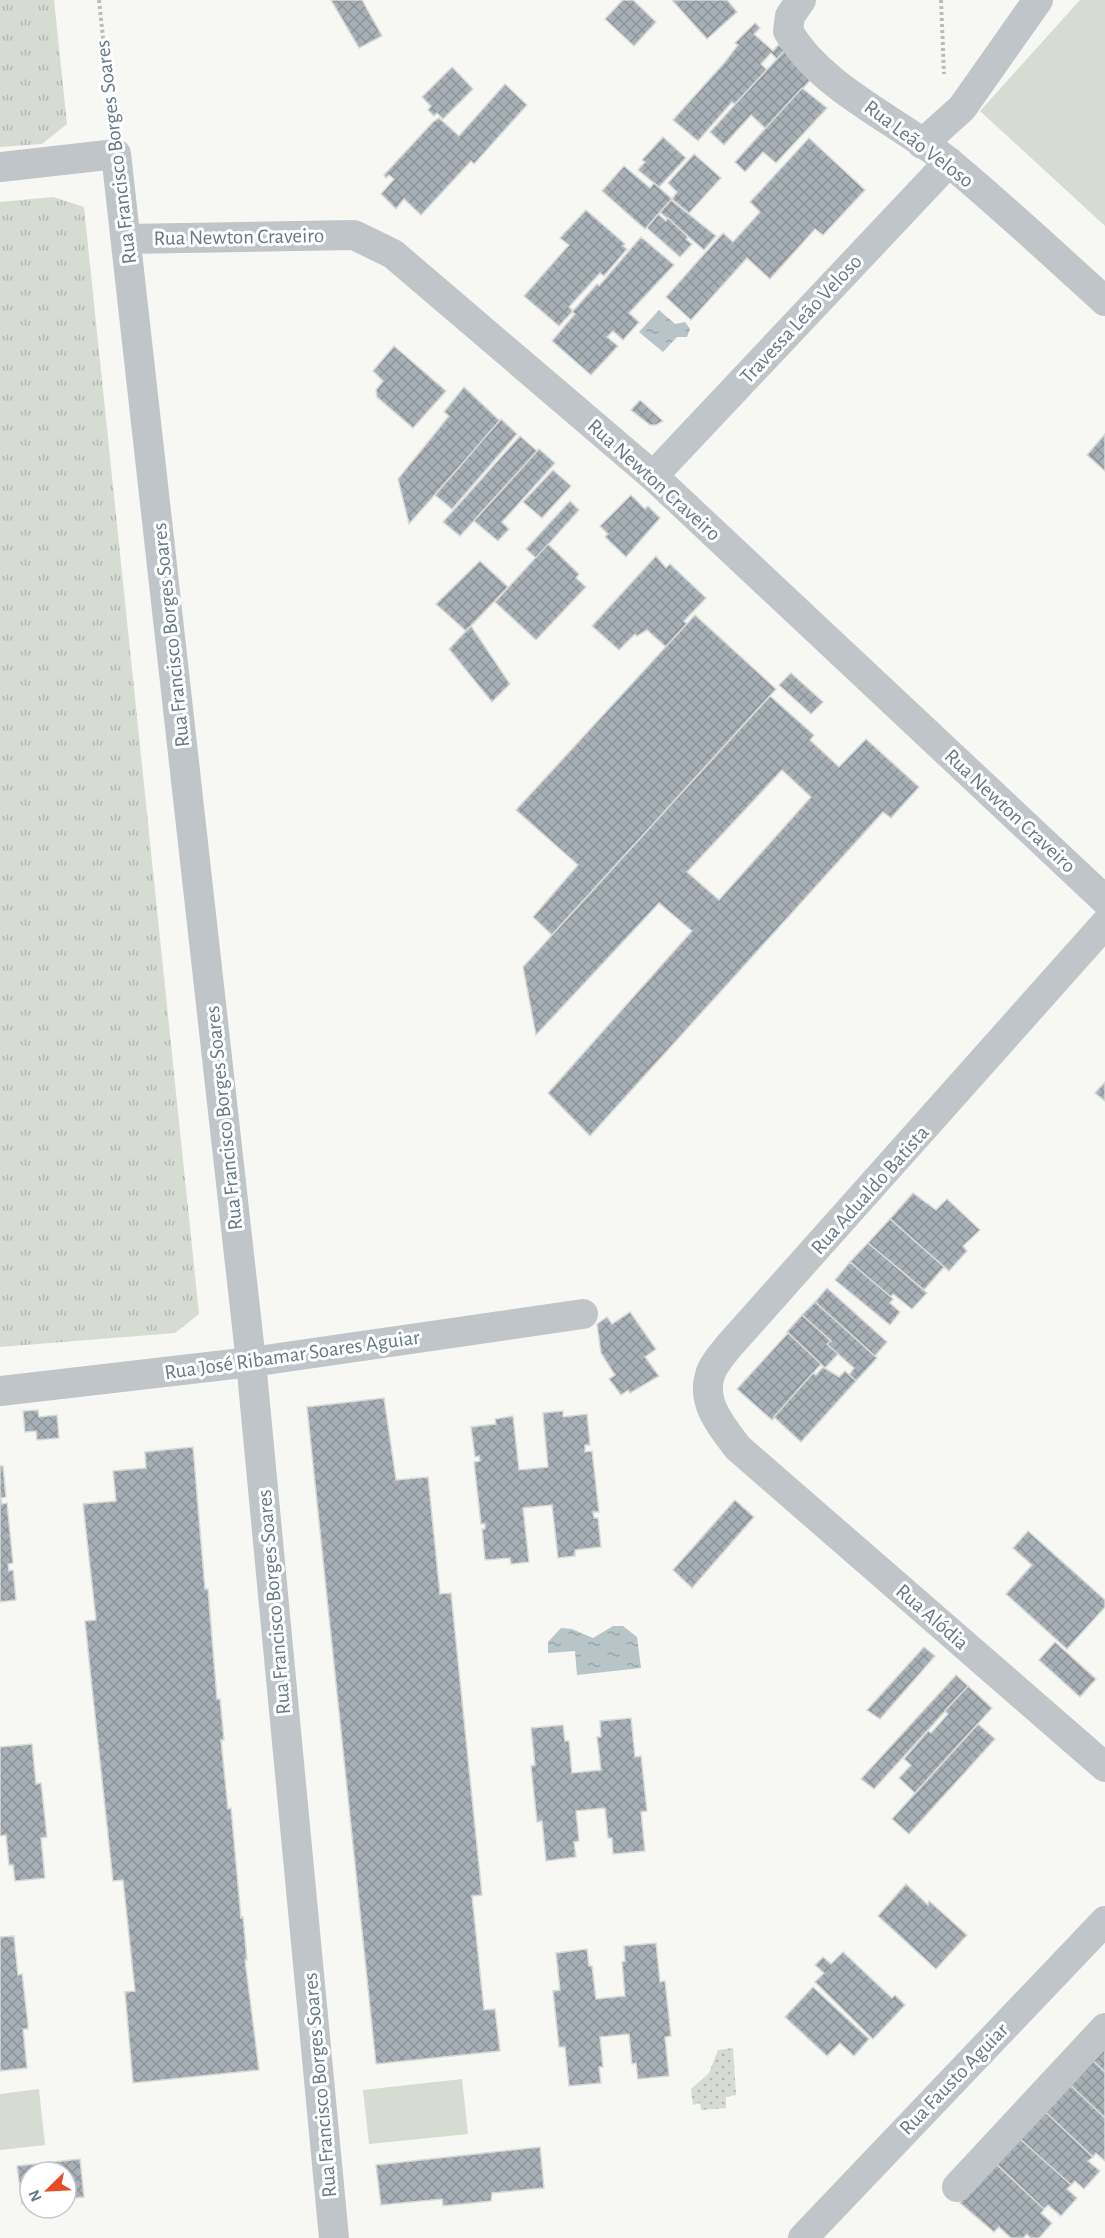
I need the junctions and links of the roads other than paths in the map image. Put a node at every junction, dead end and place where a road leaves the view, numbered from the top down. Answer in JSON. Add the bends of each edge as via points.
{"nodes":[{"id":1,"x":801,"y":0,"type":"edge"},
{"id":2,"x":1038,"y":0,"type":"edge"},
{"id":3,"x":922,"y":144,"type":"junction"},
{"id":4,"x":949,"y":162,"type":"junction"},
{"id":5,"x":0,"y":167,"type":"edge"},
{"id":6,"x":127,"y":239,"type":"junction"},
{"id":7,"x":1105,"y":301,"type":"edge"},
{"id":8,"x":653,"y":476,"type":"junction"},
{"id":9,"x":1105,"y":900,"type":"edge"},
{"id":10,"x":1105,"y":924,"type":"edge"},
{"id":11,"x":583,"y":1314,"type":"dead end"},
{"id":12,"x":251,"y":1362,"type":"junction"},
{"id":13,"x":0,"y":1391,"type":"edge"},
{"id":14,"x":759,"y":1467,"type":"joint"},
{"id":15,"x":1105,"y":1767,"type":"edge"},
{"id":16,"x":1105,"y":1921,"type":"edge"},
{"id":17,"x":1105,"y":2028,"type":"edge"},
{"id":18,"x":957,"y":2187,"type":"dead end"},
{"id":19,"x":334,"y":2238,"type":"edge"},
{"id":20,"x":803,"y":2238,"type":"edge"}],
"edges":[{"from":1,"to":3,"type":"street","name":"Rua Leão Veloso","via":[[790,16],[788,31],[802,52],[875,112]]},
{"from":2,"to":3,"type":"street","via":[[962,108]]},
{"from":3,"to":4,"type":"street","name":"Rua Leão Veloso"},
{"from":4,"to":7,"type":"street","name":"Rua Leão Veloso"},
{"from":4,"to":8,"type":"street","name":"Travessa Leão Veloso"},
{"from":5,"to":6,"type":"street","name":"Rua Francisco Borges Soares","via":[[116,154]]},
{"from":6,"to":8,"type":"street","name":"Rua Newton Craveiro","via":[[354,235],[393,254]]},
{"from":6,"to":12,"type":"street","name":"Rua Francisco Borges Soares"},
{"from":8,"to":9,"type":"street","name":"Rua Newton Craveiro"},
{"from":10,"to":14,"type":"street","name":"Rua Adualdo Batista","via":[[728,1347],[710,1374],[708,1397],[718,1421],[738,1448]]},
{"from":11,"to":12,"type":"street","name":"Rua José Ribamar Soares Aguiar"},
{"from":12,"to":13,"type":"street","name":"Rua José Ribamar Soares Aguiar"},
{"from":12,"to":19,"type":"street","name":"Rua Francisco Borges Soares"},
{"from":14,"to":15,"type":"street","name":"Rua Alódia"},
{"from":16,"to":20,"type":"street","name":"Rua Fausto Aguiar"},
{"from":17,"to":18,"type":"street"}]}
